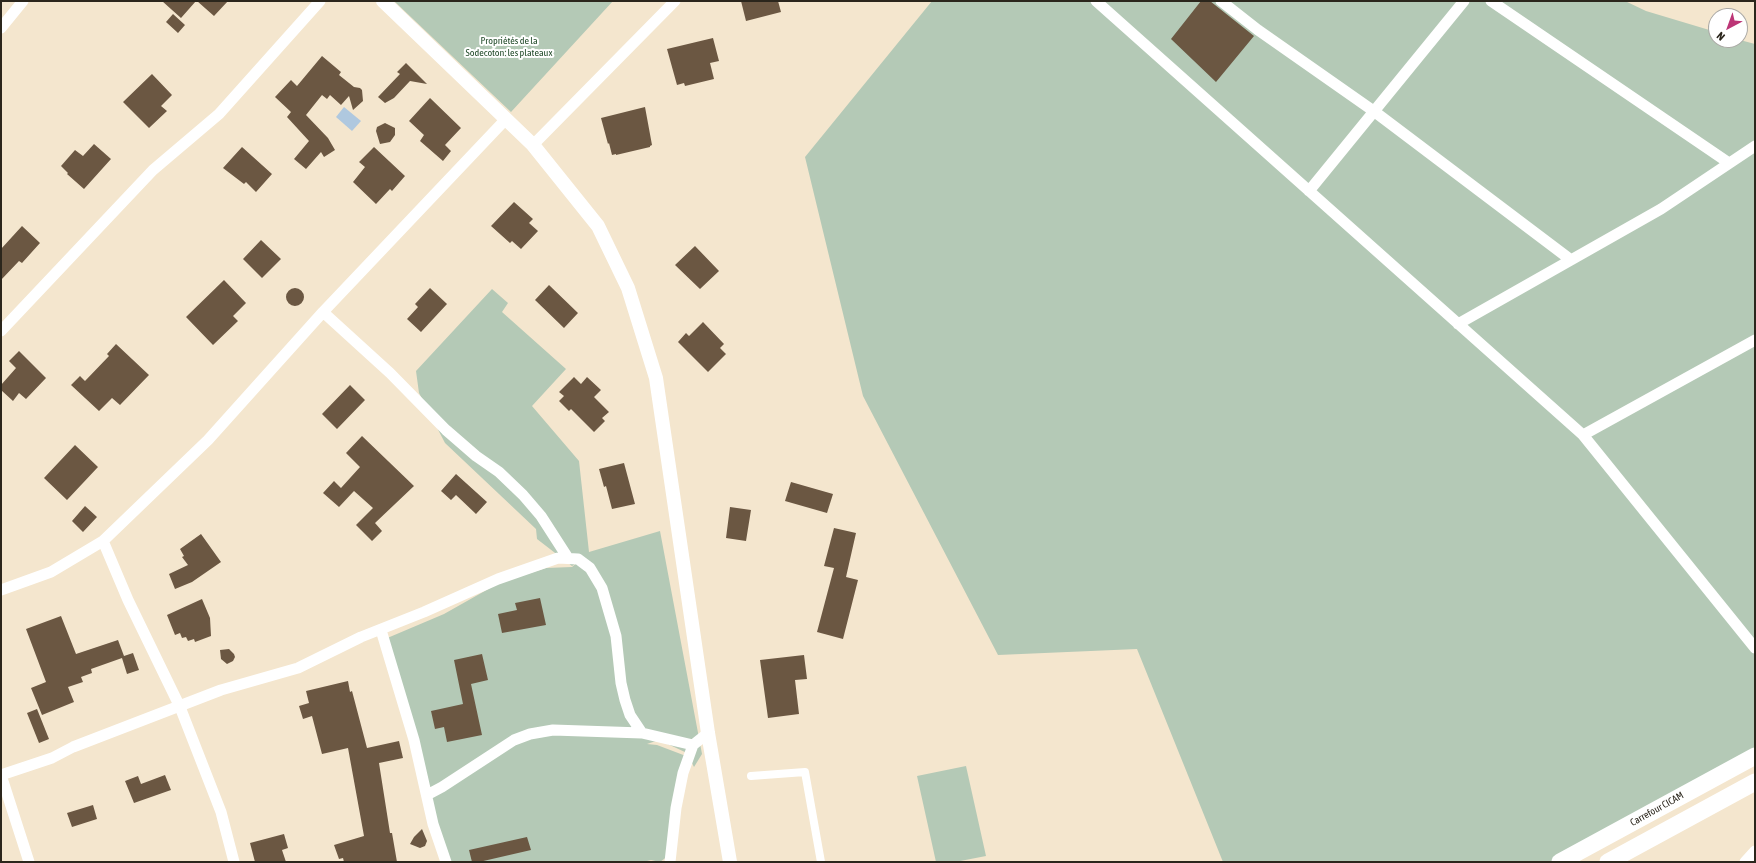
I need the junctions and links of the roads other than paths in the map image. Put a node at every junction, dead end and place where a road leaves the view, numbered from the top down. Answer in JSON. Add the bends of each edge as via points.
{"nodes":[{"id":1,"x":23,"y":1,"type":"edge"},
{"id":2,"x":320,"y":1,"type":"edge"},
{"id":3,"x":383,"y":1,"type":"edge"},
{"id":4,"x":675,"y":1,"type":"edge"},
{"id":5,"x":1096,"y":1,"type":"edge"},
{"id":6,"x":1221,"y":1,"type":"edge"},
{"id":7,"x":1464,"y":1,"type":"edge"},
{"id":8,"x":1491,"y":1,"type":"edge"},
{"id":9,"x":1,"y":28,"type":"edge"},
{"id":10,"x":1375,"y":112,"type":"junction"},
{"id":11,"x":506,"y":119,"type":"junction"},
{"id":12,"x":533,"y":145,"type":"junction"},
{"id":13,"x":1755,"y":146,"type":"edge"},
{"id":14,"x":1729,"y":163,"type":"junction"},
{"id":15,"x":1309,"y":191,"type":"junction"},
{"id":16,"x":1571,"y":260,"type":"junction"},
{"id":17,"x":323,"y":312,"type":"junction"},
{"id":18,"x":1458,"y":324,"type":"junction"},
{"id":19,"x":1,"y":331,"type":"edge"},
{"id":20,"x":1755,"y":340,"type":"edge"},
{"id":21,"x":1583,"y":435,"type":"junction"},
{"id":22,"x":103,"y":541,"type":"junction"},
{"id":23,"x":568,"y":558,"type":"junction"},
{"id":24,"x":1,"y":590,"type":"edge"},
{"id":25,"x":381,"y":630,"type":"junction"},
{"id":26,"x":1755,"y":648,"type":"edge"},
{"id":27,"x":180,"y":707,"type":"junction"},
{"id":28,"x":642,"y":733,"type":"junction"},
{"id":29,"x":708,"y":733,"type":"junction"},
{"id":30,"x":693,"y":745,"type":"junction"},
{"id":31,"x":1755,"y":756,"type":"edge"},
{"id":32,"x":1,"y":775,"type":"edge"},
{"id":33,"x":751,"y":776,"type":"dead end"},
{"id":34,"x":1755,"y":782,"type":"edge"},
{"id":35,"x":427,"y":795,"type":"junction"},
{"id":36,"x":1755,"y":851,"type":"edge"},
{"id":37,"x":29,"y":862,"type":"edge"},
{"id":38,"x":234,"y":862,"type":"edge"},
{"id":39,"x":446,"y":862,"type":"edge"},
{"id":40,"x":670,"y":862,"type":"edge"},
{"id":41,"x":730,"y":862,"type":"edge"},
{"id":42,"x":821,"y":862,"type":"edge"},
{"id":43,"x":1560,"y":862,"type":"edge"},
{"id":44,"x":1608,"y":862,"type":"edge"},
{"id":45,"x":1745,"y":862,"type":"edge"}],
"edges":[{"from":1,"to":9,"type":"street"},
{"from":2,"to":19,"type":"street","via":[[219,114],[153,170]]},
{"from":3,"to":11,"type":"street"},
{"from":4,"to":12,"type":"street"},
{"from":5,"to":15,"type":"street"},
{"from":6,"to":10,"type":"street"},
{"from":7,"to":10,"type":"street"},
{"from":8,"to":14,"type":"street"},
{"from":10,"to":15,"type":"street"},
{"from":10,"to":16,"type":"street"},
{"from":11,"to":12,"type":"street"},
{"from":11,"to":17,"type":"street"},
{"from":12,"to":29,"type":"street","via":[[598,226],[628,288],[656,378]]},
{"from":13,"to":14,"type":"street"},
{"from":14,"to":16,"type":"street","via":[[1661,209]]},
{"from":15,"to":18,"type":"street"},
{"from":16,"to":18,"type":"street"},
{"from":17,"to":22,"type":"street","via":[[208,440]]},
{"from":17,"to":23,"type":"street","via":[[390,373],[446,430],[499,472],[523,495],[541,516]]},
{"from":18,"to":21,"type":"street"},
{"from":20,"to":21,"type":"street"},
{"from":21,"to":26,"type":"street"},
{"from":22,"to":24,"type":"street","via":[[50,572]]},
{"from":22,"to":27,"type":"street","via":[[128,600]]},
{"from":23,"to":25,"type":"street","via":[[558,558],[511,573]]},
{"from":23,"to":28,"type":"street","via":[[578,559],[590,568],[602,588],[616,636],[624,700]]},
{"from":25,"to":27,"type":"street","via":[[298,668],[221,690]]},
{"from":25,"to":35,"type":"street","via":[[414,740]]},
{"from":27,"to":32,"type":"street","via":[[73,747],[52,758]]},
{"from":27,"to":38,"type":"street","via":[[221,812]]},
{"from":28,"to":30,"type":"street"},
{"from":28,"to":35,"type":"street","via":[[553,730],[530,734],[514,740]]},
{"from":29,"to":30,"type":"street"},
{"from":29,"to":41,"type":"street"},
{"from":30,"to":40,"type":"street","via":[[683,773],[676,808]]},
{"from":31,"to":43,"type":"main road","name":"Carrefour CICAM"},
{"from":32,"to":37,"type":"street"},
{"from":33,"to":42,"type":"street","via":[[805,772]]},
{"from":34,"to":44,"type":"main road"},
{"from":35,"to":39,"type":"street","via":[[433,824]]},
{"from":36,"to":45,"type":"street"}]}
